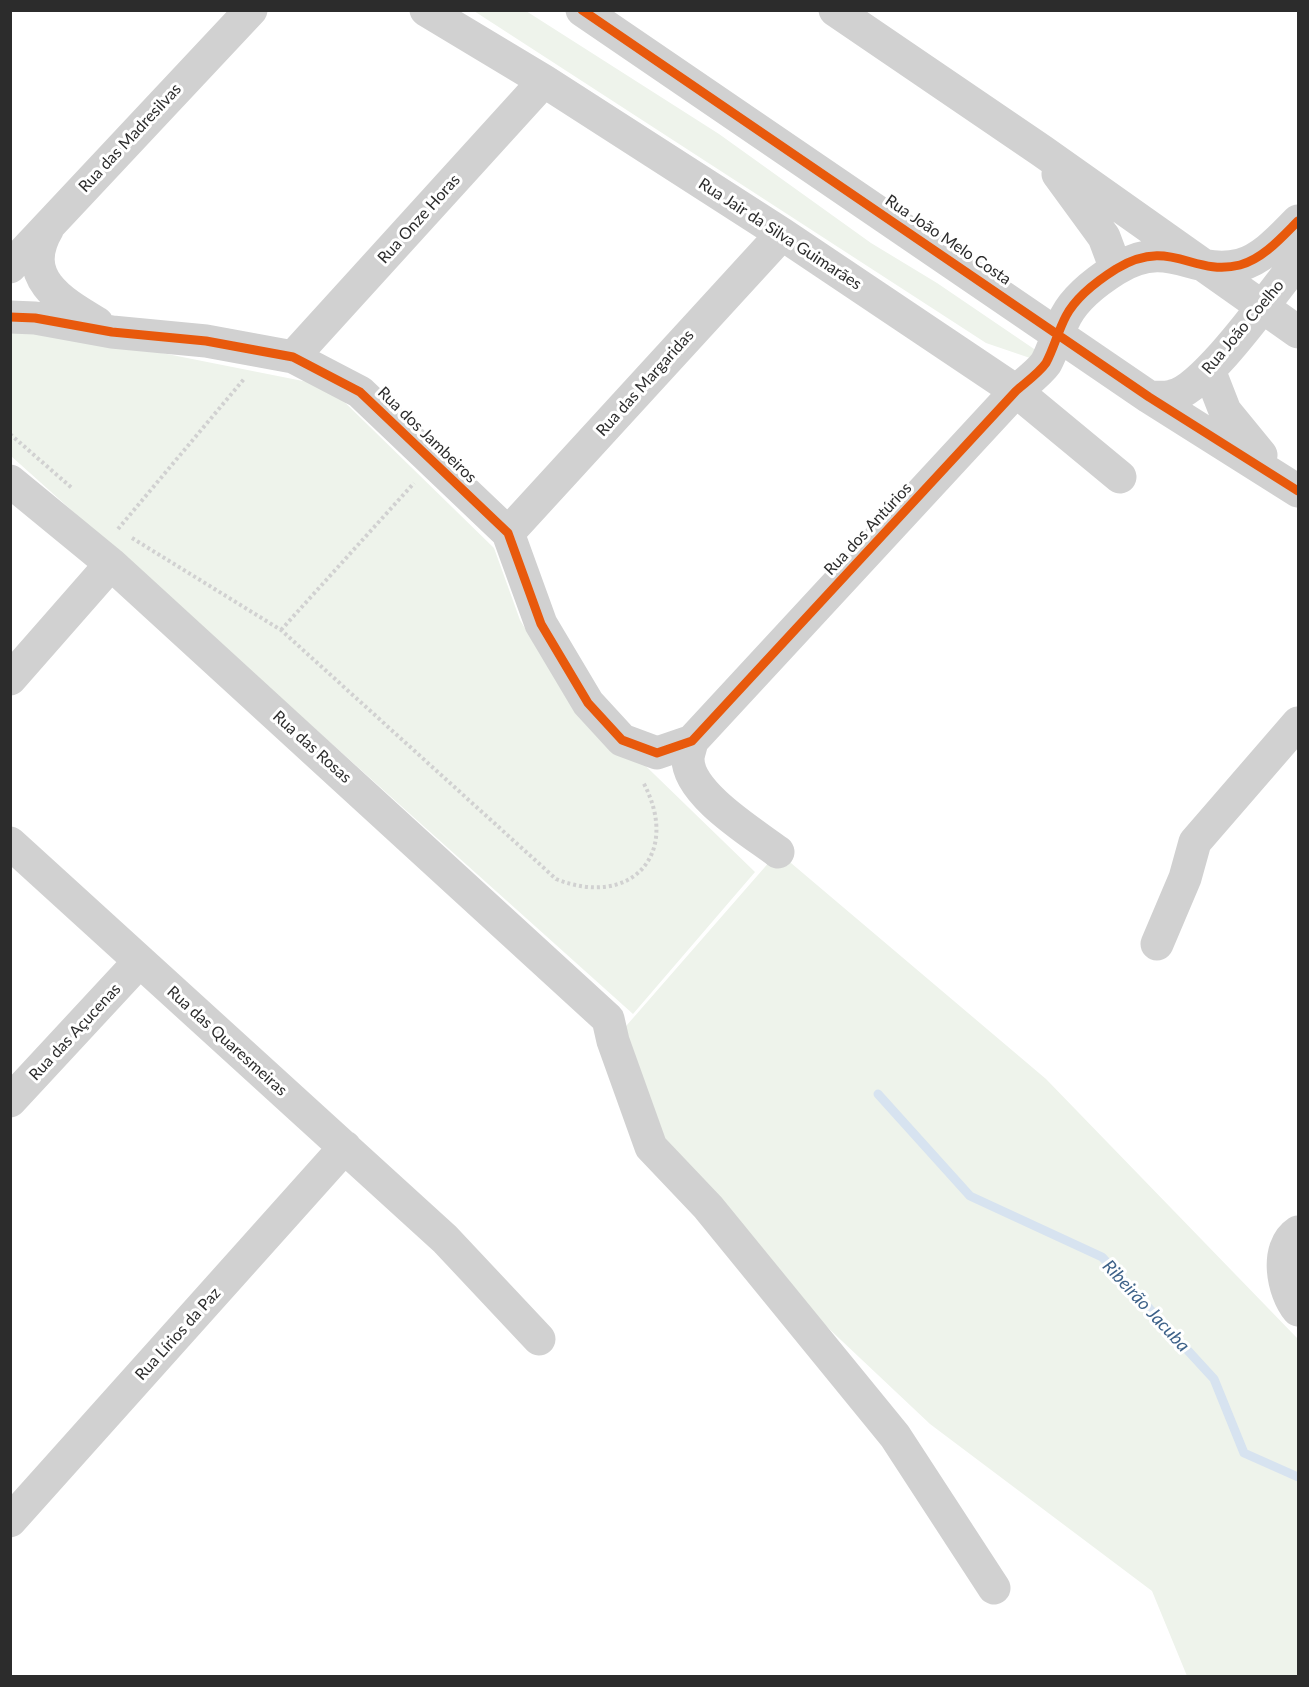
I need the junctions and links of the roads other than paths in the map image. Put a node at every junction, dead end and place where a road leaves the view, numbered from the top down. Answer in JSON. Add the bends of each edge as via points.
{"nodes":[{"id":1,"x":251,"y":10,"type":"edge"},
{"id":2,"x":426,"y":10,"type":"edge"},
{"id":3,"x":582,"y":10,"type":"edge"},
{"id":4,"x":838,"y":11,"type":"edge"},
{"id":5,"x":544,"y":81,"type":"junction"},
{"id":6,"x":1041,"y":151,"type":"junction"},
{"id":7,"x":1299,"y":221,"type":"edge"},
{"id":8,"x":52,"y":222,"type":"junction"},
{"id":9,"x":782,"y":234,"type":"junction"},
{"id":10,"x":1201,"y":264,"type":"junction"},
{"id":11,"x":10,"y":267,"type":"edge"},
{"id":12,"x":1116,"y":269,"type":"junction"},
{"id":13,"x":1293,"y":277,"type":"edge"},
{"id":14,"x":1260,"y":307,"type":"junction"},
{"id":15,"x":10,"y":317,"type":"edge"},
{"id":16,"x":112,"y":332,"type":"junction"},
{"id":17,"x":1299,"y":332,"type":"edge"},
{"id":18,"x":1058,"y":334,"type":"junction"},
{"id":19,"x":293,"y":357,"type":"junction"},
{"id":20,"x":1209,"y":370,"type":"junction"},
{"id":21,"x":1016,"y":391,"type":"junction"},
{"id":22,"x":1149,"y":397,"type":"junction"},
{"id":23,"x":1120,"y":477,"type":"dead end"},
{"id":24,"x":10,"y":481,"type":"edge"},
{"id":25,"x":1299,"y":489,"type":"edge"},
{"id":26,"x":10,"y":510,"type":"edge"},
{"id":27,"x":51,"y":515,"type":"junction"},
{"id":28,"x":508,"y":533,"type":"junction"},
{"id":29,"x":111,"y":564,"type":"junction"},
{"id":30,"x":10,"y":679,"type":"edge"},
{"id":31,"x":1299,"y":723,"type":"edge"},
{"id":32,"x":692,"y":741,"type":"junction"},
{"id":33,"x":10,"y":843,"type":"edge"},
{"id":34,"x":778,"y":852,"type":"dead end"},
{"id":35,"x":1157,"y":944,"type":"dead end"},
{"id":36,"x":140,"y":962,"type":"junction"},
{"id":37,"x":10,"y":1101,"type":"edge"},
{"id":38,"x":345,"y":1147,"type":"junction"},
{"id":39,"x":1295,"y":1235,"type":"edge"},
{"id":40,"x":1299,"y":1310,"type":"edge"},
{"id":41,"x":539,"y":1339,"type":"dead end"},
{"id":42,"x":10,"y":1521,"type":"edge"},
{"id":43,"x":994,"y":1588,"type":"dead end"}],
"edges":[{"from":1,"to":8,"type":"street","name":"Rua das Madresilvas"},
{"from":2,"to":5,"type":"street","name":"Rua Jair da Silva Guimarães"},
{"from":3,"to":18,"type":"street","name":"Rua João Melo Costa"},
{"from":4,"to":6,"type":"street"},
{"from":5,"to":9,"type":"street","name":"Rua Jair da Silva Guimarães"},
{"from":5,"to":19,"type":"street","name":"Rua Onze Horas"},
{"from":6,"to":10,"type":"street"},
{"from":6,"to":12,"type":"street","via":[[1104,237]]},
{"from":7,"to":10,"type":"street","name":"Rua João Coelho","via":[[1260,257],[1240,265]]},
{"from":8,"to":11,"type":"street","name":"Rua das Madresilvas"},
{"from":8,"to":16,"type":"street","name":"Rua dos Jambeiros","via":[[40,241],[36,257],[43,279],[56,297]]},
{"from":9,"to":21,"type":"street","name":"Rua Jair da Silva Guimarães"},
{"from":9,"to":28,"type":"street","name":"Rua das Margaridas"},
{"from":10,"to":12,"type":"street","name":"Rua João Coelho","via":[[1162,254],[1145,256]]},
{"from":10,"to":14,"type":"street"},
{"from":12,"to":18,"type":"street","name":"Rua João Coelho","via":[[1079,298]]},
{"from":13,"to":14,"type":"street","name":"Rua João Coelho"},
{"from":14,"to":17,"type":"street"},
{"from":14,"to":20,"type":"street","name":"Rua João Coelho"},
{"from":15,"to":16,"type":"street","name":"Rua dos Jambeiros"},
{"from":16,"to":19,"type":"street","name":"Rua dos Jambeiros","via":[[206,341]]},
{"from":18,"to":21,"type":"street","name":"Rua dos Antúrios","via":[[1045,364]]},
{"from":18,"to":22,"type":"street","name":"Rua João Melo Costa"},
{"from":19,"to":28,"type":"street","name":"Rua dos Jambeiros","via":[[360,392]]},
{"from":20,"to":22,"type":"street","name":"Rua João Coelho","via":[[1173,396]]},
{"from":20,"to":25,"type":"street","name":"Rua João Melo Costa","via":[[1218,399],[1233,424],[1253,448]]},
{"from":21,"to":23,"type":"street","name":"Rua Jair da Silva Guimarães"},
{"from":21,"to":32,"type":"street","name":"Rua dos Antúrios"},
{"from":22,"to":25,"type":"street","name":"Rua João Melo Costa"},
{"from":24,"to":27,"type":"street","name":"Rua das Rosas"},
{"from":26,"to":27,"type":"street"},
{"from":27,"to":29,"type":"street","name":"Rua das Rosas"},
{"from":28,"to":32,"type":"street","name":"Rua dos Jambeiros","via":[[541,624],[588,703],[622,740],[657,753]]},
{"from":29,"to":30,"type":"street"},
{"from":29,"to":43,"type":"street","name":"Rua das Rosas","via":[[608,1019],[651,1147],[716,1216],[896,1437]]},
{"from":31,"to":35,"type":"street","via":[[1195,842],[1185,878]]},
{"from":32,"to":34,"type":"street","via":[[690,772],[712,802]]},
{"from":33,"to":36,"type":"street","name":"Rua das Quaresmeiras"},
{"from":36,"to":37,"type":"street","name":"Rua das Açucenas"},
{"from":36,"to":38,"type":"street","name":"Rua das Quaresmeiras"},
{"from":38,"to":41,"type":"street","name":"Rua das Quaresmeiras","via":[[445,1239]]},
{"from":38,"to":42,"type":"street","name":"Rua Lírios da Paz"},
{"from":39,"to":40,"type":"street","via":[[1282,1265],[1290,1300]]}]}
